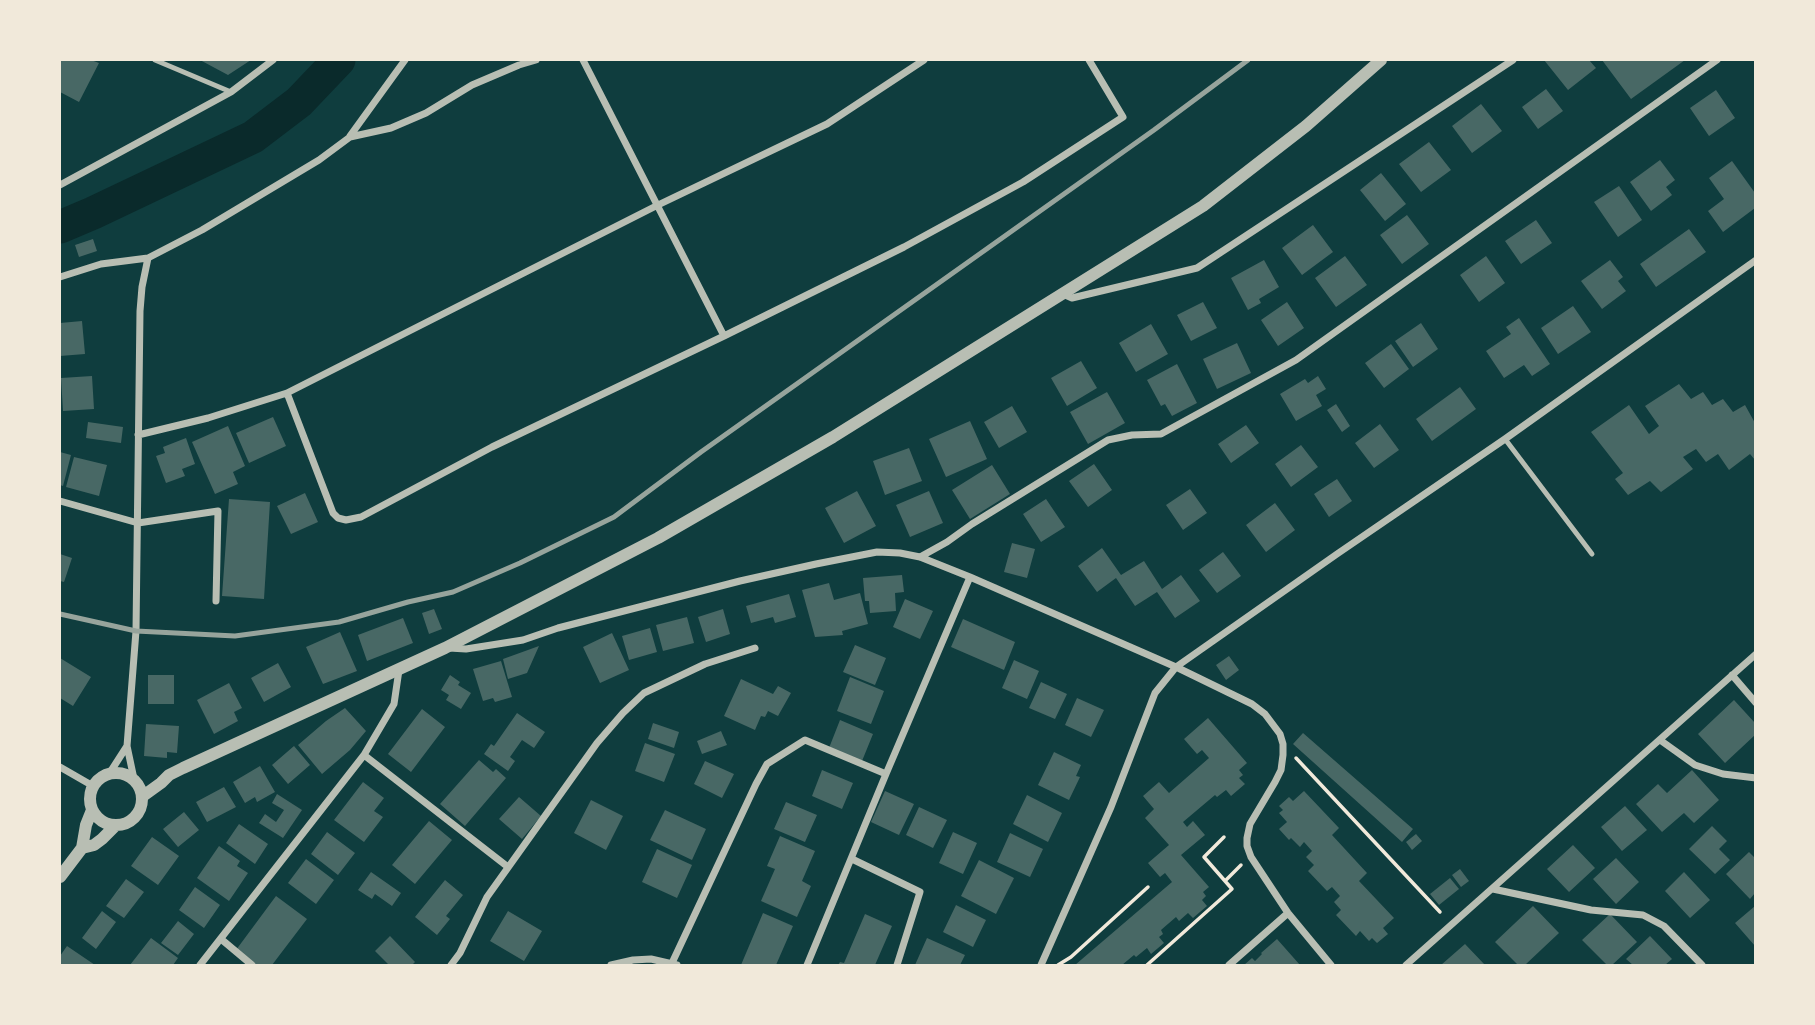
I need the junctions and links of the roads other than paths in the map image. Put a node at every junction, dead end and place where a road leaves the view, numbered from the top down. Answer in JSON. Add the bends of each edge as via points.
{"nodes":[{"id":1,"x":155,"y":60,"type":"edge"},
{"id":2,"x":273,"y":60,"type":"edge"},
{"id":3,"x":405,"y":60,"type":"edge"},
{"id":4,"x":536,"y":60,"type":"edge"},
{"id":5,"x":583,"y":60,"type":"edge"},
{"id":6,"x":924,"y":60,"type":"edge"},
{"id":7,"x":1089,"y":60,"type":"edge"},
{"id":8,"x":1381,"y":60,"type":"edge"},
{"id":9,"x":1513,"y":60,"type":"edge"},
{"id":10,"x":1717,"y":60,"type":"edge"},
{"id":11,"x":231,"y":92,"type":"junction"},
{"id":12,"x":350,"y":137,"type":"junction"},
{"id":13,"x":60,"y":185,"type":"edge"},
{"id":14,"x":658,"y":205,"type":"junction"},
{"id":15,"x":148,"y":258,"type":"junction"},
{"id":16,"x":1755,"y":260,"type":"edge"},
{"id":17,"x":60,"y":277,"type":"edge"},
{"id":18,"x":1063,"y":294,"type":"junction"},
{"id":19,"x":724,"y":336,"type":"junction"},
{"id":20,"x":287,"y":393,"type":"junction"},
{"id":21,"x":138,"y":435,"type":"junction"},
{"id":22,"x":1505,"y":439,"type":"junction"},
{"id":23,"x":60,"y":501,"type":"edge"},
{"id":24,"x":138,"y":523,"type":"junction"},
{"id":25,"x":1592,"y":554,"type":"dead end"},
{"id":26,"x":920,"y":557,"type":"junction"},
{"id":27,"x":970,"y":577,"type":"junction"},
{"id":28,"x":216,"y":601,"type":"dead end"},
{"id":29,"x":445,"y":648,"type":"junction"},
{"id":30,"x":755,"y":648,"type":"dead end"},
{"id":31,"x":1755,"y":654,"type":"edge"},
{"id":32,"x":1175,"y":667,"type":"junction"},
{"id":33,"x":400,"y":670,"type":"junction"},
{"id":34,"x":1732,"y":675,"type":"junction"},
{"id":35,"x":1755,"y":703,"type":"edge"},
{"id":36,"x":1660,"y":740,"type":"junction"},
{"id":37,"x":127,"y":746,"type":"junction"},
{"id":38,"x":364,"y":755,"type":"junction"},
{"id":39,"x":60,"y":766,"type":"edge"},
{"id":40,"x":109,"y":774,"type":"junction"},
{"id":41,"x":886,"y":774,"type":"junction"},
{"id":42,"x":1755,"y":778,"type":"edge"},
{"id":43,"x":93,"y":786,"type":"junction"},
{"id":44,"x":138,"y":786,"type":"junction"},
{"id":45,"x":92,"y":810,"type":"junction"},
{"id":46,"x":116,"y":825,"type":"junction"},
{"id":47,"x":82,"y":848,"type":"junction"},
{"id":48,"x":852,"y":859,"type":"junction"},
{"id":49,"x":509,"y":867,"type":"junction"},
{"id":50,"x":60,"y":877,"type":"edge"},
{"id":51,"x":1493,"y":889,"type":"junction"},
{"id":52,"x":1288,"y":913,"type":"junction"},
{"id":53,"x":221,"y":939,"type":"junction"},
{"id":54,"x":674,"y":964,"type":"edge"},
{"id":55,"x":200,"y":965,"type":"edge"},
{"id":56,"x":252,"y":965,"type":"edge"},
{"id":57,"x":451,"y":965,"type":"edge"},
{"id":58,"x":611,"y":965,"type":"edge"},
{"id":59,"x":807,"y":965,"type":"edge"},
{"id":60,"x":897,"y":965,"type":"edge"},
{"id":61,"x":1041,"y":965,"type":"edge"},
{"id":62,"x":1229,"y":965,"type":"edge"},
{"id":63,"x":1331,"y":965,"type":"edge"},
{"id":64,"x":1406,"y":965,"type":"edge"},
{"id":65,"x":1702,"y":965,"type":"edge"}],
"edges":[{"from":1,"to":11,"type":"lane"},
{"from":2,"to":11,"type":"street"},
{"from":3,"to":12,"type":"street"},
{"from":4,"to":12,"type":"street","via":[[472,85],[391,128]]},
{"from":5,"to":14,"type":"street"},
{"from":6,"to":14,"type":"street","via":[[827,124]]},
{"from":7,"to":19,"type":"street","via":[[1122,117],[1023,182]]},
{"from":8,"to":18,"type":"street","via":[[1307,126],[1203,206]]},
{"from":9,"to":18,"type":"street","via":[[1197,268],[1072,298]]},
{"from":10,"to":26,"type":"street","via":[[1296,360],[1161,434],[1108,440]]},
{"from":11,"to":13,"type":"street"},
{"from":12,"to":15,"type":"street","via":[[319,160]]},
{"from":14,"to":19,"type":"street"},
{"from":14,"to":20,"type":"street"},
{"from":15,"to":17,"type":"street","via":[[101,264]]},
{"from":15,"to":21,"type":"street","via":[[141,299]]},
{"from":16,"to":22,"type":"street"},
{"from":18,"to":29,"type":"street","via":[[833,437],[658,538]]},
{"from":19,"to":20,"type":"street","via":[[492,447],[353,520],[333,513]]},
{"from":20,"to":21,"type":"street"},
{"from":21,"to":24,"type":"street"},
{"from":22,"to":25,"type":"lane"},
{"from":22,"to":32,"type":"street"},
{"from":23,"to":24,"type":"street"},
{"from":24,"to":28,"type":"street","via":[[218,512]]},
{"from":24,"to":37,"type":"street"},
{"from":26,"to":27,"type":"street"},
{"from":26,"to":29,"type":"street","via":[[877,552],[740,581],[523,640]]},
{"from":27,"to":32,"type":"street"},
{"from":27,"to":41,"type":"street"},
{"from":29,"to":33,"type":"street"},
{"from":30,"to":49,"type":"street","via":[[705,664],[644,693],[597,743]]},
{"from":31,"to":34,"type":"street"},
{"from":32,"to":52,"type":"street","via":[[1252,704],[1280,734],[1281,770],[1250,824],[1247,838],[1251,856]]},
{"from":32,"to":61,"type":"street","via":[[1155,693]]},
{"from":33,"to":38,"type":"street","via":[[394,704]]},
{"from":33,"to":44,"type":"street"},
{"from":34,"to":35,"type":"street"},
{"from":34,"to":36,"type":"street"},
{"from":36,"to":42,"type":"street","via":[[1695,765]]},
{"from":36,"to":51,"type":"street"},
{"from":37,"to":40,"type":"street"},
{"from":37,"to":44,"type":"street"},
{"from":38,"to":49,"type":"street"},
{"from":38,"to":53,"type":"street"},
{"from":39,"to":43,"type":"street"},
{"from":40,"to":43,"type":"street"},
{"from":40,"to":44,"type":"street","via":[[122,773]]},
{"from":41,"to":48,"type":"street"},
{"from":41,"to":54,"type":"street","via":[[804,740],[767,764]]},
{"from":43,"to":45,"type":"street"},
{"from":44,"to":46,"type":"street","via":[[142,805],[138,813],[133,820]]},
{"from":45,"to":46,"type":"street","via":[[102,821]]},
{"from":45,"to":47,"type":"street"},
{"from":46,"to":47,"type":"street","via":[[94,845]]},
{"from":47,"to":50,"type":"street"},
{"from":48,"to":59,"type":"street"},
{"from":48,"to":60,"type":"street","via":[[920,892]]},
{"from":49,"to":57,"type":"street","via":[[487,897]]},
{"from":51,"to":64,"type":"street"},
{"from":51,"to":65,"type":"street","via":[[1591,910],[1643,915],[1664,926]]},
{"from":52,"to":62,"type":"street"},
{"from":52,"to":63,"type":"street"},
{"from":53,"to":55,"type":"street"},
{"from":53,"to":56,"type":"street"},
{"from":54,"to":58,"type":"street","via":[[633,960]]}]}
